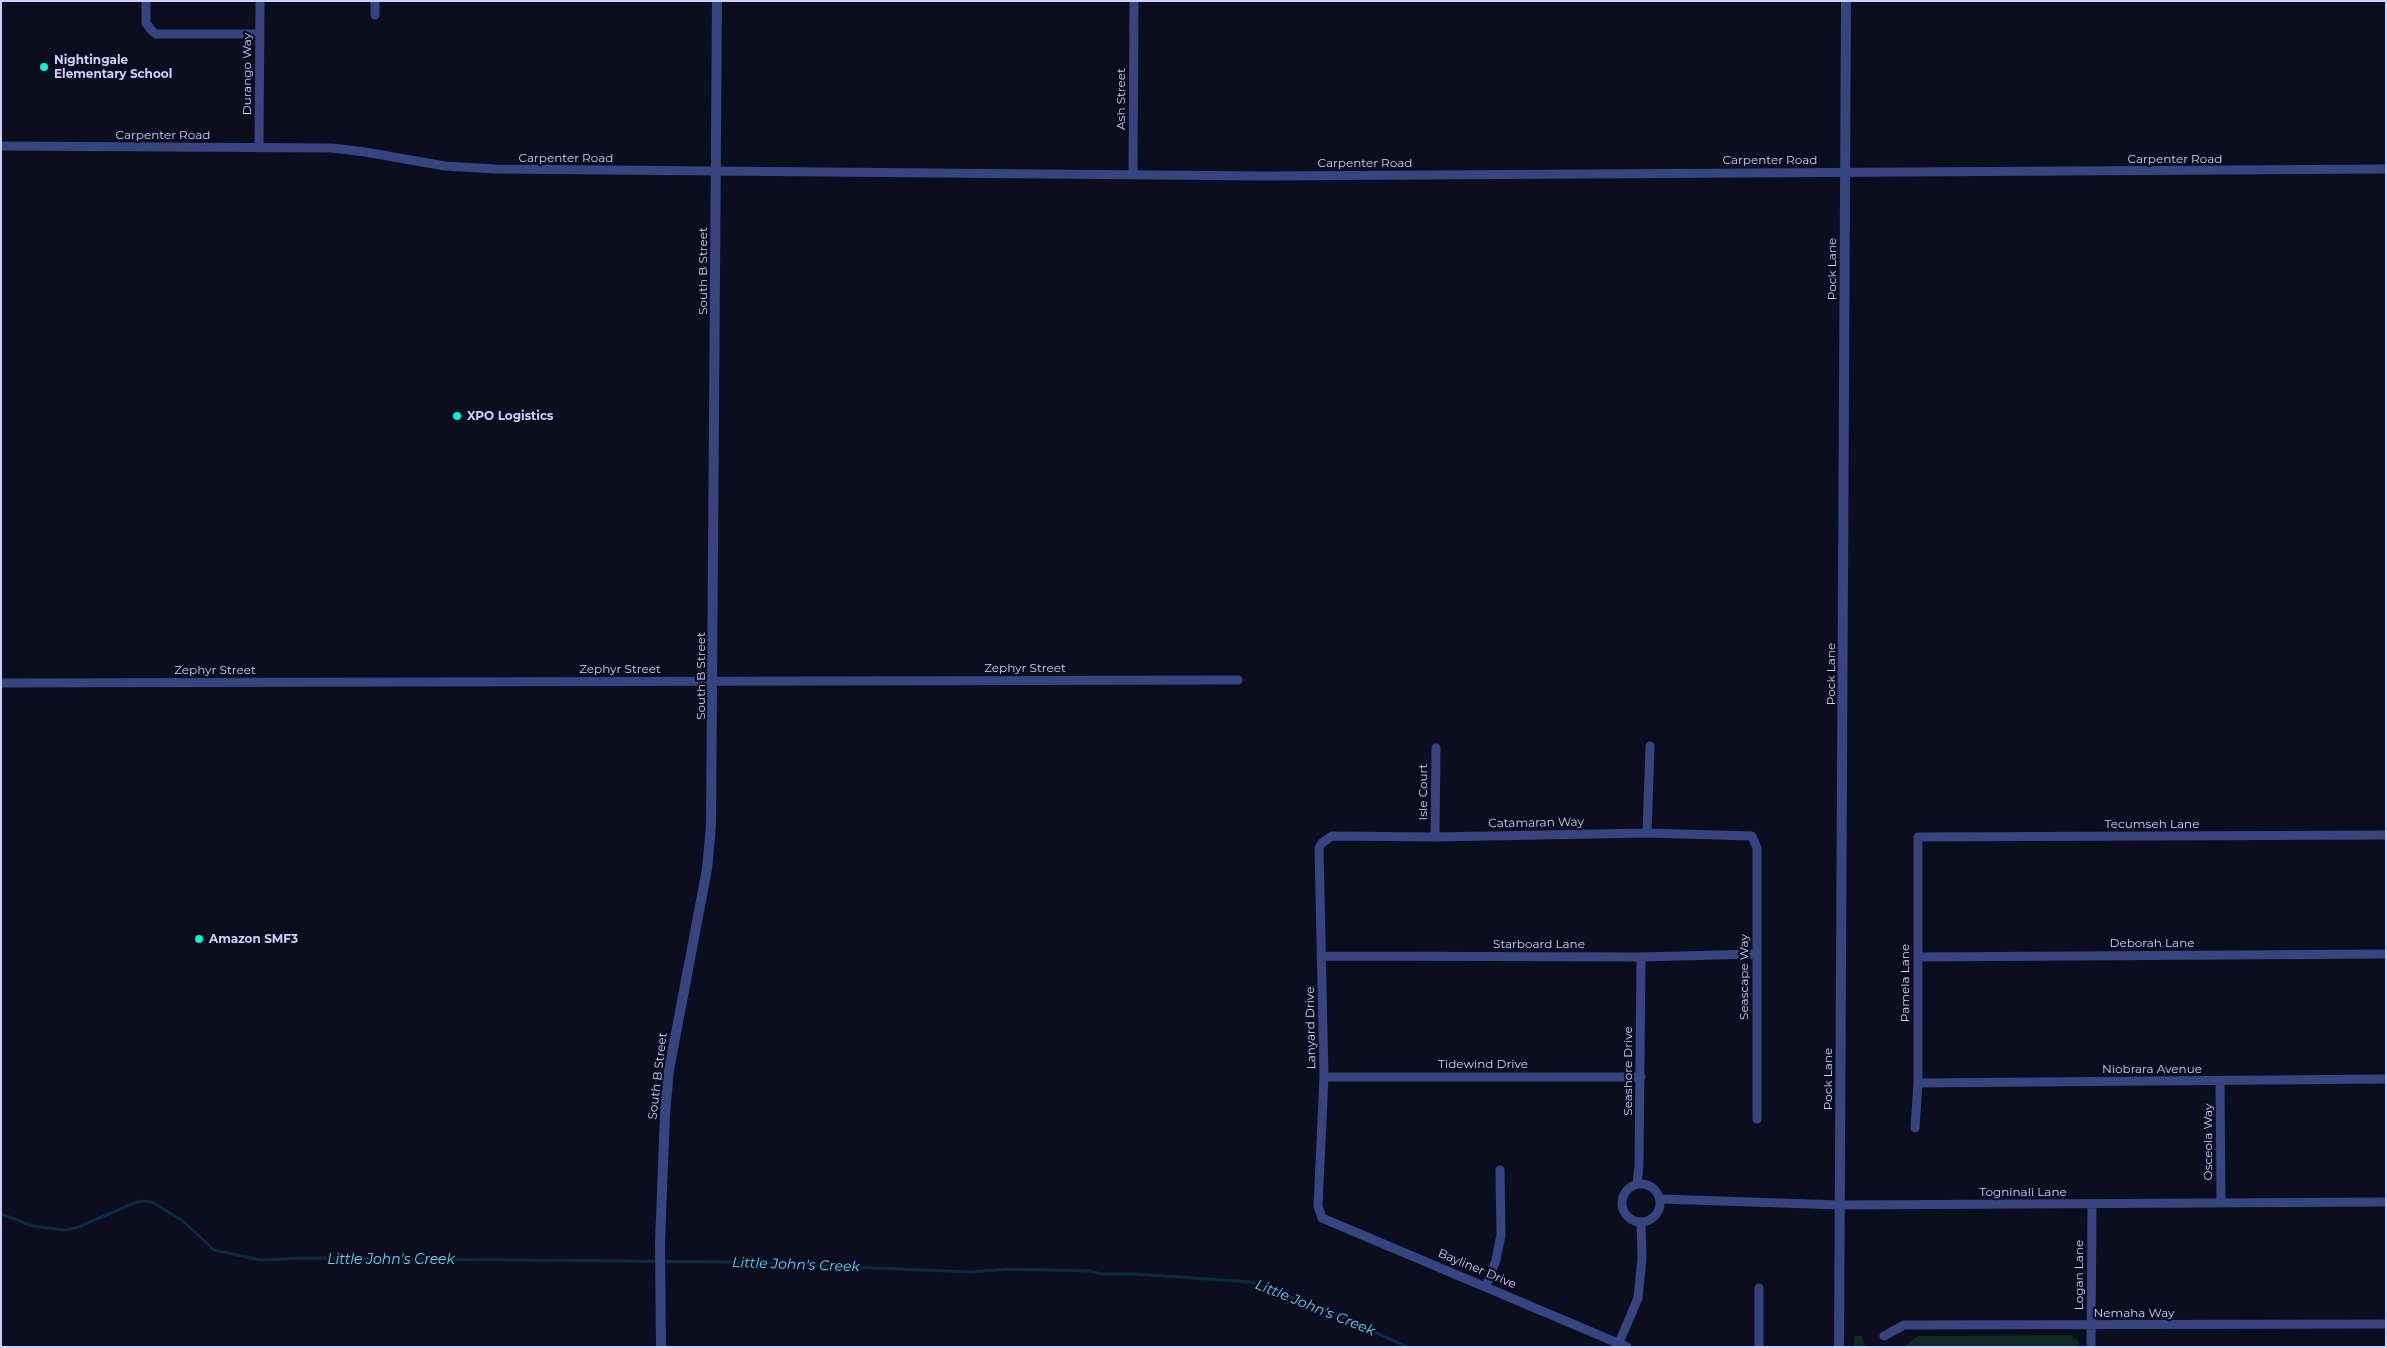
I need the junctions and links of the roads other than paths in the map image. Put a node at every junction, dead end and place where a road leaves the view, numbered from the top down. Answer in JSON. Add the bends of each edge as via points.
{"nodes":[{"id":1,"x":146,"y":1,"type":"edge"},
{"id":2,"x":260,"y":1,"type":"edge"},
{"id":3,"x":375,"y":1,"type":"edge"},
{"id":4,"x":717,"y":1,"type":"edge"},
{"id":5,"x":1134,"y":1,"type":"edge"},
{"id":6,"x":1846,"y":1,"type":"edge"},
{"id":7,"x":375,"y":15,"type":"dead end"},
{"id":8,"x":260,"y":34,"type":"junction"},
{"id":9,"x":1,"y":146,"type":"edge"},
{"id":10,"x":260,"y":148,"type":"junction"},
{"id":11,"x":2386,"y":169,"type":"edge"},
{"id":12,"x":716,"y":171,"type":"junction"},
{"id":13,"x":1845,"y":172,"type":"junction"},
{"id":14,"x":1133,"y":174,"type":"junction"},
{"id":15,"x":1238,"y":680,"type":"dead end"},
{"id":16,"x":713,"y":681,"type":"junction"},
{"id":17,"x":1,"y":683,"type":"edge"},
{"id":18,"x":1650,"y":746,"type":"dead end"},
{"id":19,"x":1436,"y":748,"type":"dead end"},
{"id":20,"x":1647,"y":833,"type":"junction"},
{"id":21,"x":2386,"y":835,"type":"edge"},
{"id":22,"x":1752,"y":836,"type":"joint"},
{"id":23,"x":1435,"y":837,"type":"junction"},
{"id":24,"x":1918,"y":838,"type":"joint"},
{"id":25,"x":1322,"y":843,"type":"joint"},
{"id":26,"x":1756,"y":954,"type":"junction"},
{"id":27,"x":2386,"y":954,"type":"edge"},
{"id":28,"x":1321,"y":956,"type":"junction"},
{"id":29,"x":1641,"y":956,"type":"junction"},
{"id":30,"x":1918,"y":956,"type":"junction"},
{"id":31,"x":1324,"y":1077,"type":"junction"},
{"id":32,"x":1641,"y":1077,"type":"junction"},
{"id":33,"x":2386,"y":1079,"type":"edge"},
{"id":34,"x":2220,"y":1082,"type":"junction"},
{"id":35,"x":1918,"y":1083,"type":"junction"},
{"id":36,"x":1757,"y":1119,"type":"dead end"},
{"id":37,"x":1914,"y":1128,"type":"dead end"},
{"id":38,"x":1500,"y":1170,"type":"dead end"},
{"id":39,"x":1637,"y":1184,"type":"junction"},
{"id":40,"x":1660,"y":1199,"type":"junction"},
{"id":41,"x":2386,"y":1202,"type":"edge"},
{"id":42,"x":2220,"y":1203,"type":"junction"},
{"id":43,"x":2092,"y":1204,"type":"junction"},
{"id":44,"x":1840,"y":1205,"type":"junction"},
{"id":45,"x":1319,"y":1212,"type":"joint"},
{"id":46,"x":1641,"y":1222,"type":"junction"},
{"id":47,"x":1486,"y":1286,"type":"junction"},
{"id":48,"x":1759,"y":1288,"type":"dead end"},
{"id":49,"x":2386,"y":1324,"type":"edge"},
{"id":50,"x":2092,"y":1325,"type":"junction"},
{"id":51,"x":1884,"y":1336,"type":"dead end"},
{"id":52,"x":1623,"y":1345,"type":"edge"},
{"id":53,"x":661,"y":1347,"type":"edge"},
{"id":54,"x":1759,"y":1347,"type":"edge"},
{"id":55,"x":1839,"y":1347,"type":"edge"},
{"id":56,"x":2091,"y":1347,"type":"edge"}],
"edges":[{"from":1,"to":8,"type":"street","via":[[146,23],[156,34]]},
{"from":2,"to":8,"type":"street","name":"Durango Way"},
{"from":3,"to":7,"type":"street"},
{"from":4,"to":12,"type":"street","name":"South B Street"},
{"from":5,"to":14,"type":"street","name":"Ash Street"},
{"from":6,"to":13,"type":"street","name":"Pock Lane"},
{"from":8,"to":10,"type":"street","name":"Durango Way"},
{"from":9,"to":10,"type":"street","name":"Carpenter Road"},
{"from":10,"to":12,"type":"street","name":"Carpenter Road","via":[[332,148],[474,169]]},
{"from":11,"to":13,"type":"street","name":"Carpenter Road"},
{"from":12,"to":14,"type":"street","name":"Carpenter Road"},
{"from":12,"to":16,"type":"street","name":"South B Street"},
{"from":13,"to":14,"type":"street","name":"Carpenter Road"},
{"from":13,"to":44,"type":"street","name":"Pock Lane"},
{"from":15,"to":16,"type":"street","name":"Zephyr Street"},
{"from":16,"to":17,"type":"street","name":"Zephyr Street"},
{"from":16,"to":53,"type":"street","name":"South B Street","via":[[710,843],[664,1114]]},
{"from":18,"to":20,"type":"street"},
{"from":19,"to":23,"type":"street","name":"Isle Court"},
{"from":20,"to":22,"type":"street","name":"Catamaran Way"},
{"from":20,"to":23,"type":"street","name":"Catamaran Way"},
{"from":21,"to":24,"type":"street","name":"Tecumseh Lane"},
{"from":22,"to":26,"type":"street","name":"Seascape Way","via":[[1757,848]]},
{"from":23,"to":25,"type":"street","name":"Catamaran Way","via":[[1332,836]]},
{"from":24,"to":30,"type":"street","name":"Pamela Lane"},
{"from":25,"to":28,"type":"street","name":"Lanyard Drive","via":[[1319,848]]},
{"from":26,"to":29,"type":"street","name":"Starboard Lane"},
{"from":26,"to":36,"type":"street","name":"Seascape Way"},
{"from":27,"to":30,"type":"street","name":"Deborah Lane"},
{"from":28,"to":29,"type":"street","name":"Starboard Lane"},
{"from":28,"to":31,"type":"street","name":"Lanyard Drive"},
{"from":29,"to":32,"type":"street","name":"Seashore Drive"},
{"from":30,"to":35,"type":"street","name":"Pamela Lane"},
{"from":31,"to":32,"type":"street","name":"Tidewind Drive"},
{"from":31,"to":45,"type":"street","name":"Lanyard Drive"},
{"from":32,"to":39,"type":"street","name":"Seashore Drive"},
{"from":33,"to":34,"type":"street","name":"Niobrara Avenue"},
{"from":34,"to":35,"type":"street","name":"Niobrara Avenue"},
{"from":34,"to":42,"type":"street","name":"Osceola Way"},
{"from":35,"to":37,"type":"street","name":"Pamela Lane"},
{"from":38,"to":47,"type":"street","via":[[1501,1235]]},
{"from":39,"to":40,"type":"street","via":[[1645,1184],[1655,1190]]},
{"from":39,"to":46,"type":"street","via":[[1627,1190],[1622,1208],[1626,1216]]},
{"from":40,"to":44,"type":"street","name":"Togninali Lane"},
{"from":40,"to":46,"type":"street","via":[[1654,1218]]},
{"from":41,"to":42,"type":"street","name":"Togninali Lane"},
{"from":42,"to":43,"type":"street","name":"Togninali Lane"},
{"from":43,"to":44,"type":"street","name":"Togninali Lane"},
{"from":43,"to":50,"type":"street","name":"Logan Lane"},
{"from":44,"to":55,"type":"street","name":"Pock Lane"},
{"from":45,"to":47,"type":"street","name":"Bayliner Drive","via":[[1328,1221]]},
{"from":46,"to":52,"type":"street","via":[[1638,1298]]},
{"from":47,"to":52,"type":"street","name":"Bayliner Drive"},
{"from":48,"to":54,"type":"street"},
{"from":49,"to":50,"type":"street","name":"Nemaha Way"},
{"from":50,"to":51,"type":"street","name":"Nemaha Way","via":[[1904,1325]]},
{"from":50,"to":56,"type":"street","name":"Logan Lane"}]}
